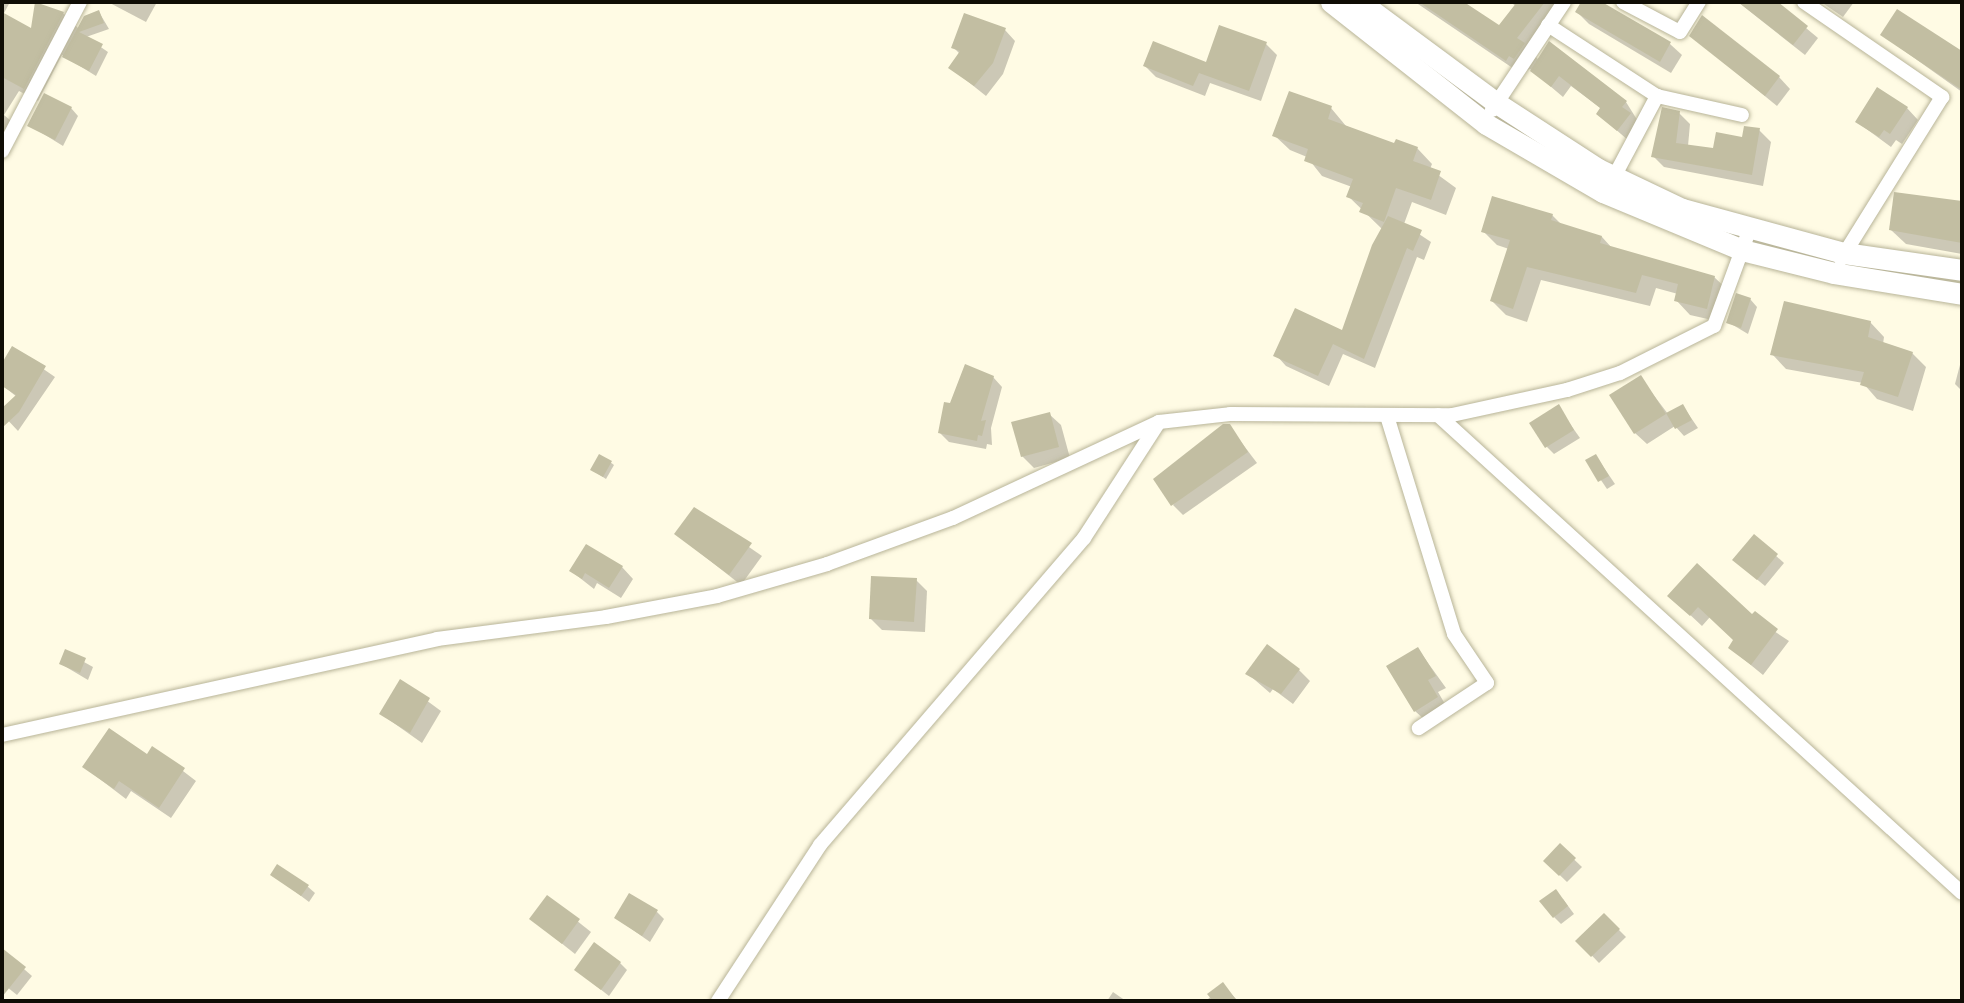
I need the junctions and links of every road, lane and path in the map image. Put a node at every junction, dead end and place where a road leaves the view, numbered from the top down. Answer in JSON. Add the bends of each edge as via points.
{"nodes":[{"id":1,"x":80,"y":2,"type":"edge"},
{"id":2,"x":1331,"y":2,"type":"edge"},
{"id":3,"x":1360,"y":2,"type":"edge"},
{"id":4,"x":1564,"y":2,"type":"edge"},
{"id":5,"x":1623,"y":2,"type":"edge"},
{"id":6,"x":1699,"y":2,"type":"edge"},
{"id":7,"x":1804,"y":2,"type":"edge"},
{"id":8,"x":1548,"y":26,"type":"junction"},
{"id":9,"x":1657,"y":96,"type":"junction"},
{"id":10,"x":1495,"y":102,"type":"junction"},
{"id":11,"x":1742,"y":115,"type":"dead end"},
{"id":12,"x":1486,"y":124,"type":"junction"},
{"id":13,"x":2,"y":151,"type":"edge"},
{"id":14,"x":1614,"y":177,"type":"junction"},
{"id":15,"x":1746,"y":240,"type":"junction"},
{"id":16,"x":1844,"y":253,"type":"junction"},
{"id":17,"x":1962,"y":270,"type":"edge"},
{"id":18,"x":1834,"y":273,"type":"junction"},
{"id":19,"x":1962,"y":295,"type":"edge"},
{"id":20,"x":1438,"y":415,"type":"junction"},
{"id":21,"x":1387,"y":416,"type":"junction"},
{"id":22,"x":1159,"y":422,"type":"junction"},
{"id":23,"x":1419,"y":728,"type":"dead end"},
{"id":24,"x":2,"y":735,"type":"edge"},
{"id":25,"x":1962,"y":893,"type":"edge"},
{"id":26,"x":718,"y":1001,"type":"edge"}],
"edges":[{"from":1,"to":13,"type":"street"},
{"from":2,"to":12,"type":"main road"},
{"from":3,"to":10,"type":"main road"},
{"from":4,"to":8,"type":"street"},
{"from":5,"to":6,"type":"street","via":[[1680,32]]},
{"from":7,"to":16,"type":"street","via":[[1942,97]]},
{"from":8,"to":9,"type":"street"},
{"from":8,"to":10,"type":"street"},
{"from":9,"to":11,"type":"street"},
{"from":9,"to":14,"type":"street"},
{"from":10,"to":12,"type":"street"},
{"from":10,"to":14,"type":"main road"},
{"from":12,"to":15,"type":"main road","via":[[1603,192]]},
{"from":14,"to":15,"type":"main road"},
{"from":15,"to":16,"type":"main road"},
{"from":15,"to":18,"type":"main road"},
{"from":15,"to":20,"type":"street","via":[[1714,326],[1620,373],[1567,390]]},
{"from":16,"to":17,"type":"main road"},
{"from":16,"to":18,"type":"street"},
{"from":18,"to":19,"type":"main road"},
{"from":20,"to":21,"type":"street"},
{"from":20,"to":25,"type":"street"},
{"from":21,"to":22,"type":"street","via":[[1356,412],[1230,414]]},
{"from":21,"to":23,"type":"street","via":[[1454,634],[1487,683]]},
{"from":22,"to":24,"type":"street","via":[[953,518],[827,564],[718,596],[606,617],[437,639]]},
{"from":22,"to":26,"type":"street","via":[[1084,538],[820,845]]}]}
